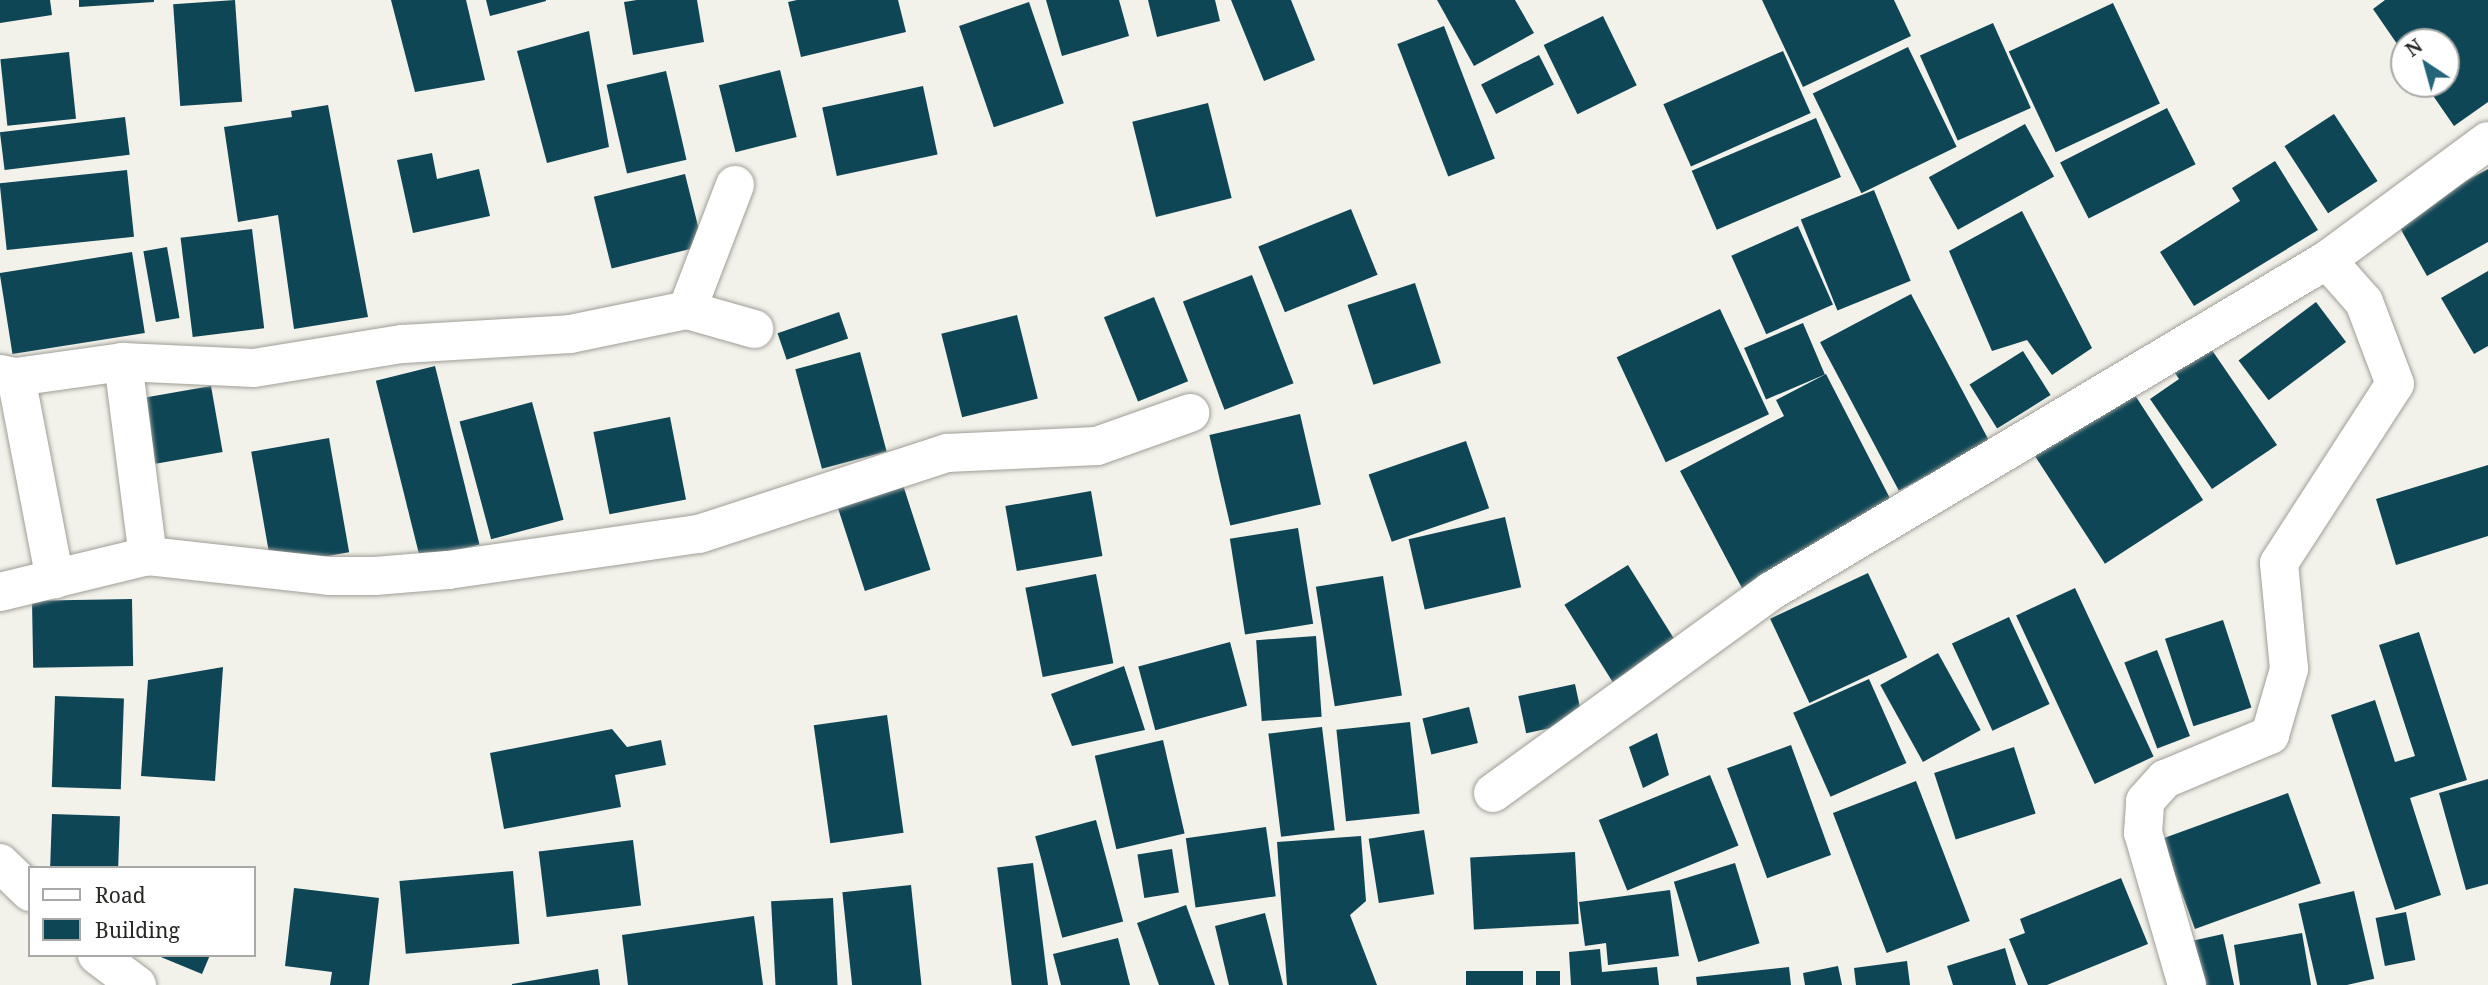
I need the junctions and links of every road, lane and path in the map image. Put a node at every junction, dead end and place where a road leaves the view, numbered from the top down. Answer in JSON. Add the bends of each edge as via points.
{"nodes":[{"id":1,"x":2488,"y":141,"type":"edge"},
{"id":2,"x":735,"y":185,"type":"dead end"},
{"id":3,"x":2327,"y":260,"type":"junction"},
{"id":4,"x":687,"y":310,"type":"junction"},
{"id":5,"x":754,"y":329,"type":"dead end"},
{"id":6,"x":123,"y":362,"type":"junction"},
{"id":7,"x":8,"y":375,"type":"edge"},
{"id":8,"x":1190,"y":413,"type":"dead end"},
{"id":9,"x":148,"y":556,"type":"junction"},
{"id":10,"x":55,"y":579,"type":"junction"},
{"id":11,"x":0,"y":592,"type":"edge"},
{"id":12,"x":1493,"y":793,"type":"dead end"},
{"id":13,"x":0,"y":863,"type":"edge"},
{"id":14,"x":28,"y":889,"type":"edge"},
{"id":15,"x":100,"y":957,"type":"edge"},
{"id":16,"x":137,"y":985,"type":"edge"},
{"id":17,"x":2187,"y":985,"type":"edge"}],
"edges":[{"from":1,"to":3,"type":"street"},
{"from":2,"to":4,"type":"street"},
{"from":3,"to":12,"type":"street","via":[[1771,591]]},
{"from":3,"to":17,"type":"street","via":[[2364,302],[2395,384],[2280,563],[2289,669],[2270,735],[2165,779],[2145,801],[2143,833]]},
{"from":4,"to":5,"type":"street"},
{"from":4,"to":6,"type":"street","via":[[570,334],[403,344],[254,368]]},
{"from":6,"to":7,"type":"street"},
{"from":6,"to":9,"type":"street"},
{"from":7,"to":10,"type":"street"},
{"from":8,"to":9,"type":"street","via":[[1097,446],[947,453],[699,534],[475,567],[329,576]]},
{"from":9,"to":10,"type":"street"},
{"from":10,"to":11,"type":"street"},
{"from":13,"to":14,"type":"street"},
{"from":15,"to":16,"type":"street"}]}
